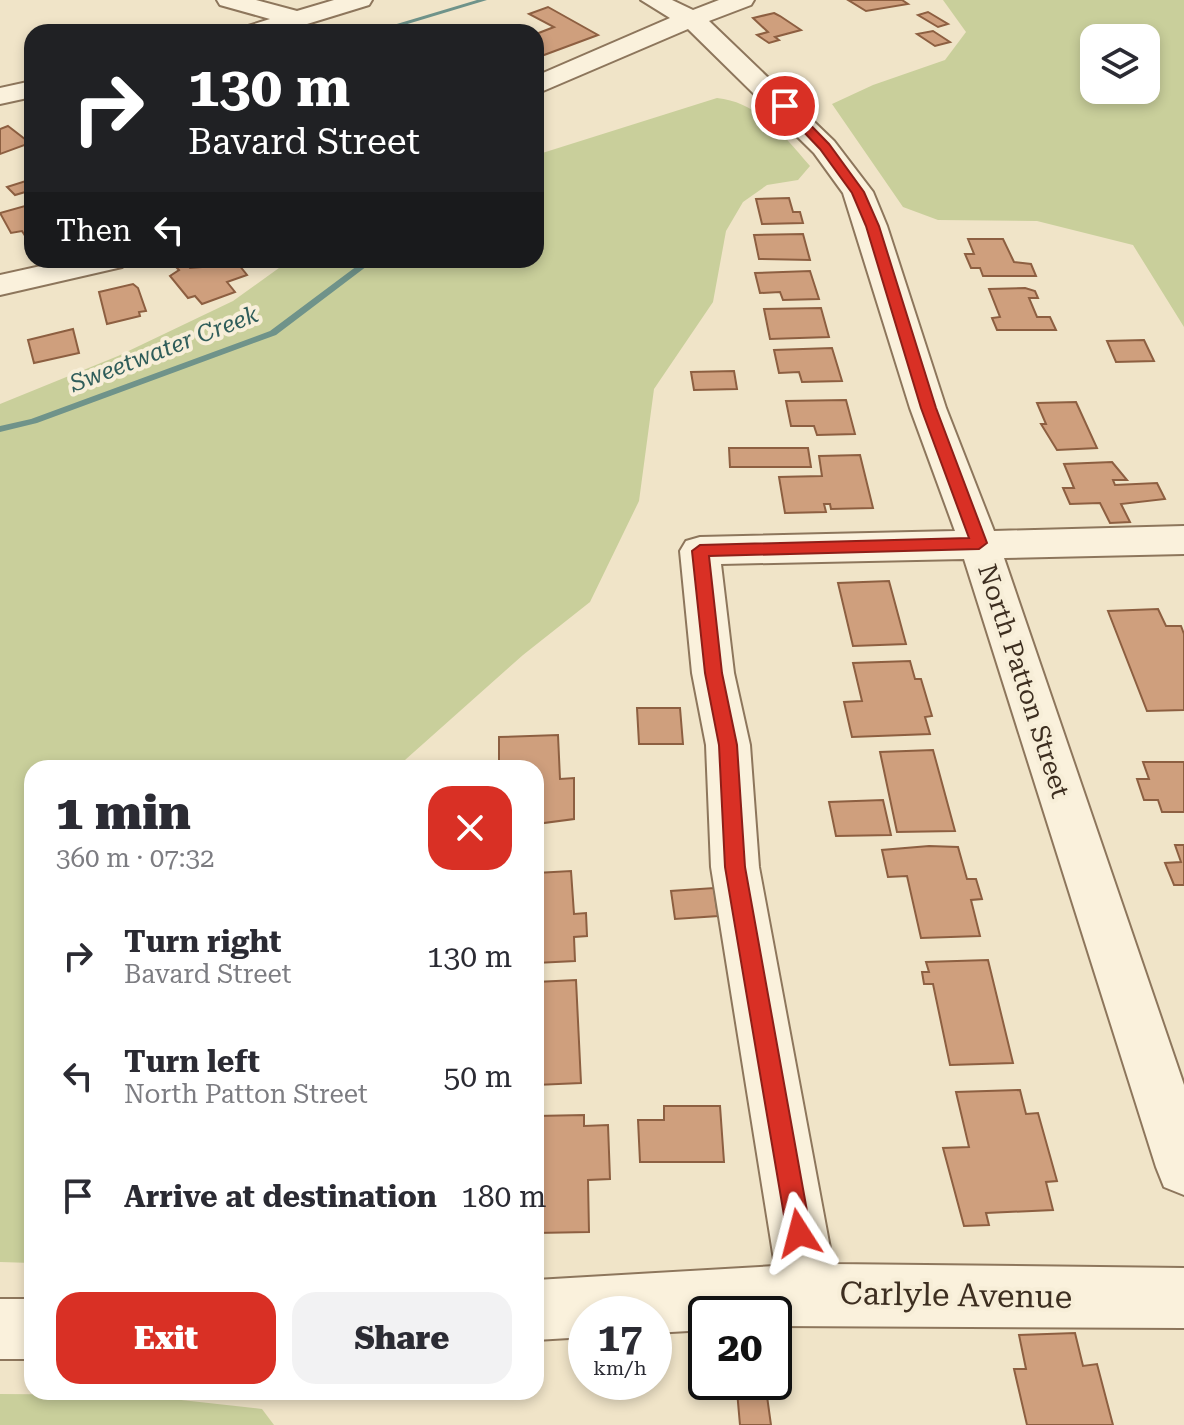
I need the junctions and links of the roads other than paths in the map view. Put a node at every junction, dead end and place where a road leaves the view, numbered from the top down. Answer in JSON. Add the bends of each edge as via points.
{"nodes":[{"id":1,"x":229,"y":0,"type":"edge"},
{"id":2,"x":360,"y":0,"type":"edge"},
{"id":3,"x":653,"y":0,"type":"edge"},
{"id":4,"x":742,"y":0,"type":"edge"},
{"id":5,"x":297,"y":19,"type":"junction"},
{"id":6,"x":691,"y":19,"type":"junction"},
{"id":7,"x":280,"y":24,"type":"edge"},
{"id":8,"x":544,"y":82,"type":"edge"},
{"id":9,"x":24,"y":91,"type":"edge"},
{"id":10,"x":0,"y":96,"type":"edge"},
{"id":11,"x":75,"y":268,"type":"edge"},
{"id":12,"x":0,"y":285,"type":"edge"},
{"id":13,"x":1184,"y":540,"type":"edge"},
{"id":14,"x":979,"y":543,"type":"junction"},
{"id":15,"x":1184,"y":1167,"type":"edge"},
{"id":16,"x":809,"y":1294,"type":"junction"},
{"id":17,"x":1184,"y":1298,"type":"edge"},
{"id":18,"x":544,"y":1310,"type":"edge"},
{"id":19,"x":0,"y":1329,"type":"edge"},
{"id":20,"x":24,"y":1329,"type":"edge"}],
"edges":[{"from":1,"to":5,"type":"street"},
{"from":2,"to":5,"type":"street"},
{"from":3,"to":6,"type":"street","name":"North Patton Street"},
{"from":4,"to":6,"type":"street"},
{"from":5,"to":7,"type":"street"},
{"from":6,"to":8,"type":"street"},
{"from":6,"to":14,"type":"street","name":"North Patton Street","via":[[824,147],[858,192],[928,408]]},
{"from":9,"to":10,"type":"street"},
{"from":11,"to":12,"type":"street"},
{"from":13,"to":14,"type":"street"},
{"from":14,"to":15,"type":"street","name":"North Patton Street"},
{"from":14,"to":16,"type":"street","via":[[700,551],[713,673],[728,745],[735,867]]},
{"from":16,"to":17,"type":"street","name":"Carlyle Avenue"},
{"from":16,"to":18,"type":"street","name":"Carlyle Avenue"},
{"from":19,"to":20,"type":"street"}]}
